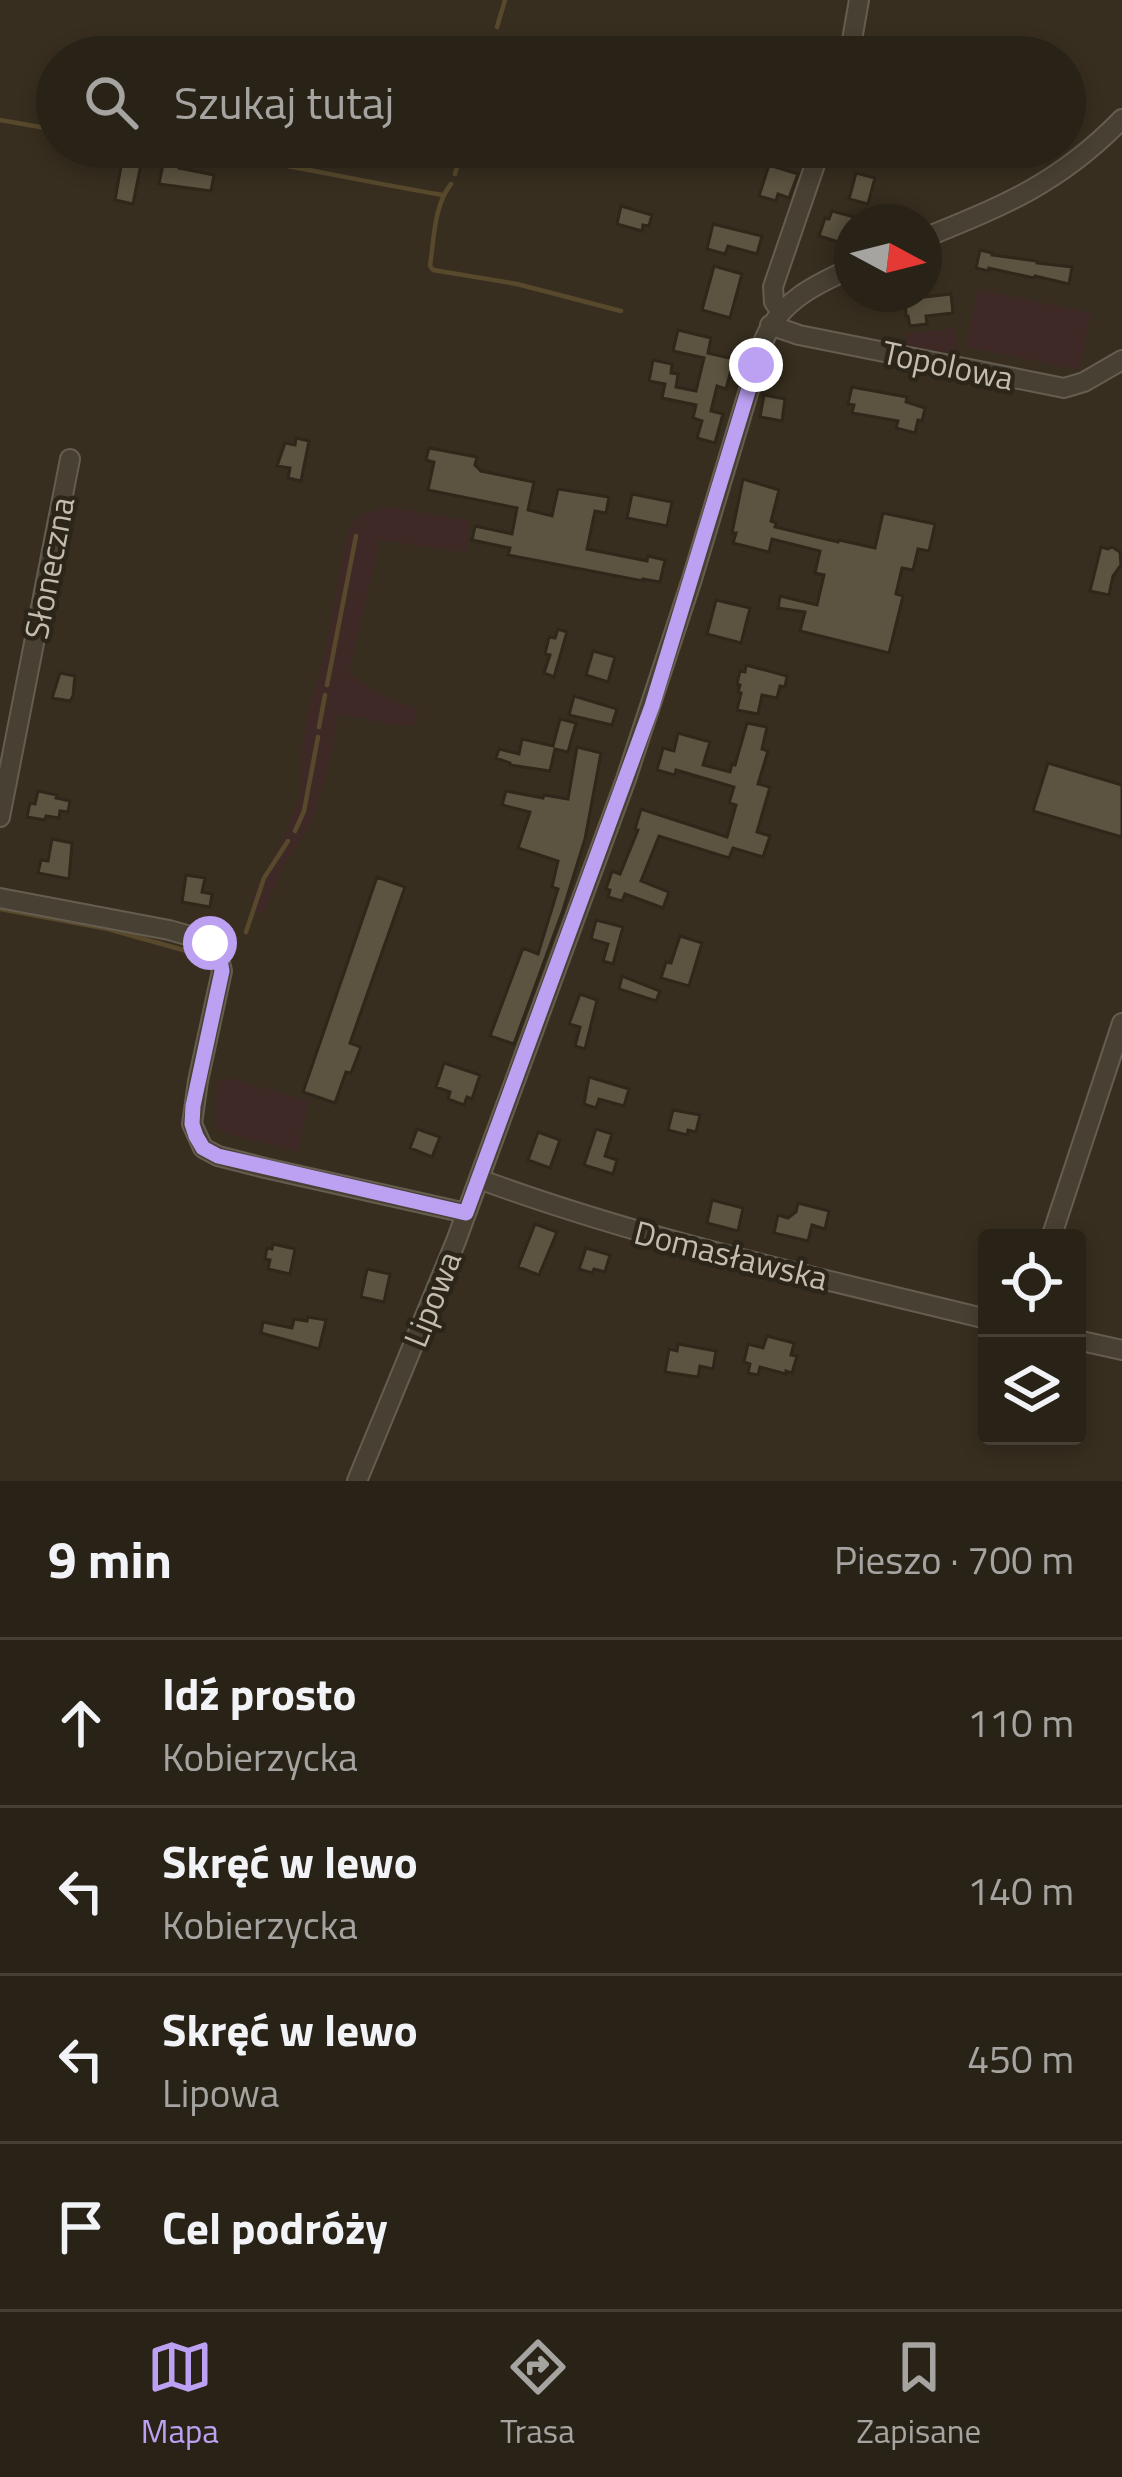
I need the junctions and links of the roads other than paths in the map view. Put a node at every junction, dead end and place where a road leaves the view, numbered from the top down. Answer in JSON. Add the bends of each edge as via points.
{"nodes":[{"id":1,"x":859,"y":0,"type":"edge"},
{"id":2,"x":853,"y":36,"type":"edge"},
{"id":3,"x":1122,"y":119,"type":"edge"},
{"id":4,"x":1086,"y":153,"type":"edge"},
{"id":5,"x":814,"y":168,"type":"edge"},
{"id":6,"x":1067,"y":168,"type":"edge"},
{"id":7,"x":942,"y":231,"type":"edge"},
{"id":8,"x":834,"y":276,"type":"edge"},
{"id":9,"x":776,"y":319,"type":"junction"},
{"id":10,"x":1122,"y":360,"type":"edge"},
{"id":11,"x":70,"y":459,"type":"dead end"},
{"id":12,"x":0,"y":818,"type":"edge"},
{"id":13,"x":0,"y":898,"type":"edge"},
{"id":14,"x":1122,"y":1023,"type":"edge"},
{"id":15,"x":479,"y":1179,"type":"junction"},
{"id":16,"x":466,"y":1213,"type":"junction"},
{"id":17,"x":1054,"y":1229,"type":"edge"},
{"id":18,"x":978,"y":1317,"type":"edge"},
{"id":19,"x":1086,"y":1342,"type":"edge"},
{"id":20,"x":1122,"y":1351,"type":"edge"},
{"id":21,"x":357,"y":1481,"type":"edge"}],
"edges":[{"from":1,"to":2,"type":"street"},
{"from":3,"to":4,"type":"street"},
{"from":5,"to":9,"type":"street","name":"Lipowa","via":[[773,287]]},
{"from":6,"to":7,"type":"street"},
{"from":8,"to":9,"type":"street"},
{"from":9,"to":10,"type":"street","name":"Topolowa","via":[[799,335],[1064,388]]},
{"from":9,"to":15,"type":"street","name":"Lipowa","via":[[652,706]]},
{"from":11,"to":12,"type":"street","name":"Słoneczna"},
{"from":13,"to":16,"type":"street","via":[[169,929],[218,951],[222,971],[192,1124],[203,1148]]},
{"from":14,"to":17,"type":"street"},
{"from":15,"to":16,"type":"street","name":"Lipowa"},
{"from":15,"to":18,"type":"street","name":"Domasławska","via":[[608,1223]]},
{"from":16,"to":21,"type":"street","name":"Lipowa"},
{"from":19,"to":20,"type":"street"}]}
